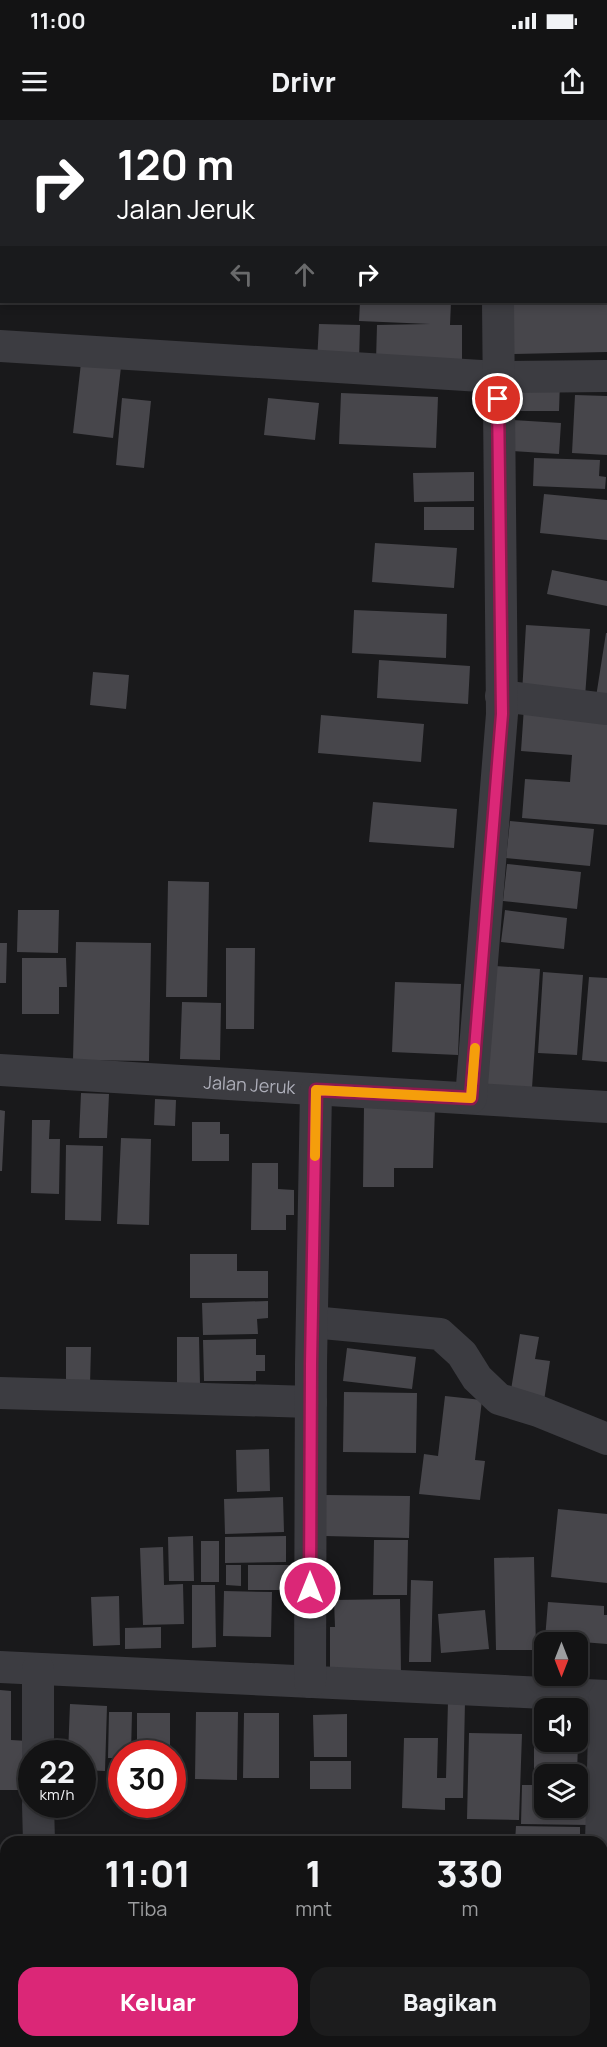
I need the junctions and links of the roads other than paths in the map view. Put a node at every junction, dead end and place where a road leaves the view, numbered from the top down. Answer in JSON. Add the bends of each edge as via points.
{"nodes":[{"id":1,"x":498,"y":303,"type":"edge"},
{"id":2,"x":0,"y":346,"type":"edge"},
{"id":3,"x":497,"y":376,"type":"junction"},
{"id":4,"x":607,"y":376,"type":"edge"},
{"id":5,"x":501,"y":696,"type":"junction"},
{"id":6,"x":607,"y":709,"type":"edge"},
{"id":7,"x":0,"y":1070,"type":"edge"},
{"id":8,"x":316,"y":1090,"type":"junction"},
{"id":9,"x":471,"y":1098,"type":"junction"},
{"id":10,"x":607,"y":1107,"type":"edge"},
{"id":11,"x":312,"y":1322,"type":"junction"},
{"id":12,"x":0,"y":1393,"type":"edge"},
{"id":13,"x":311,"y":1402,"type":"junction"},
{"id":14,"x":607,"y":1439,"type":"edge"},
{"id":15,"x":0,"y":1667,"type":"edge"},
{"id":16,"x":38,"y":1669,"type":"junction"},
{"id":17,"x":310,"y":1682,"type":"junction"},
{"id":18,"x":606,"y":1696,"type":"edge"},
{"id":19,"x":38,"y":1740,"type":"edge"},
{"id":20,"x":38,"y":1818,"type":"edge"},
{"id":21,"x":39,"y":1836,"type":"edge"},
{"id":22,"x":601,"y":1836,"type":"edge"}],
"edges":[{"from":1,"to":3,"type":"street"},
{"from":2,"to":3,"type":"street"},
{"from":3,"to":4,"type":"street"},
{"from":3,"to":5,"type":"street"},
{"from":5,"to":6,"type":"street"},
{"from":5,"to":9,"type":"street"},
{"from":7,"to":8,"type":"street","name":"Jalan Jeruk"},
{"from":8,"to":9,"type":"street","name":"Jalan Jeruk"},
{"from":8,"to":11,"type":"street"},
{"from":9,"to":10,"type":"street","name":"Jalan Jeruk"},
{"from":11,"to":13,"type":"street"},
{"from":11,"to":14,"type":"street","via":[[440,1334],[499,1399]]},
{"from":12,"to":13,"type":"street"},
{"from":13,"to":17,"type":"street"},
{"from":15,"to":16,"type":"street"},
{"from":16,"to":17,"type":"street"},
{"from":16,"to":19,"type":"street"},
{"from":17,"to":18,"type":"street"},
{"from":18,"to":22,"type":"street"},
{"from":20,"to":21,"type":"street"}]}
